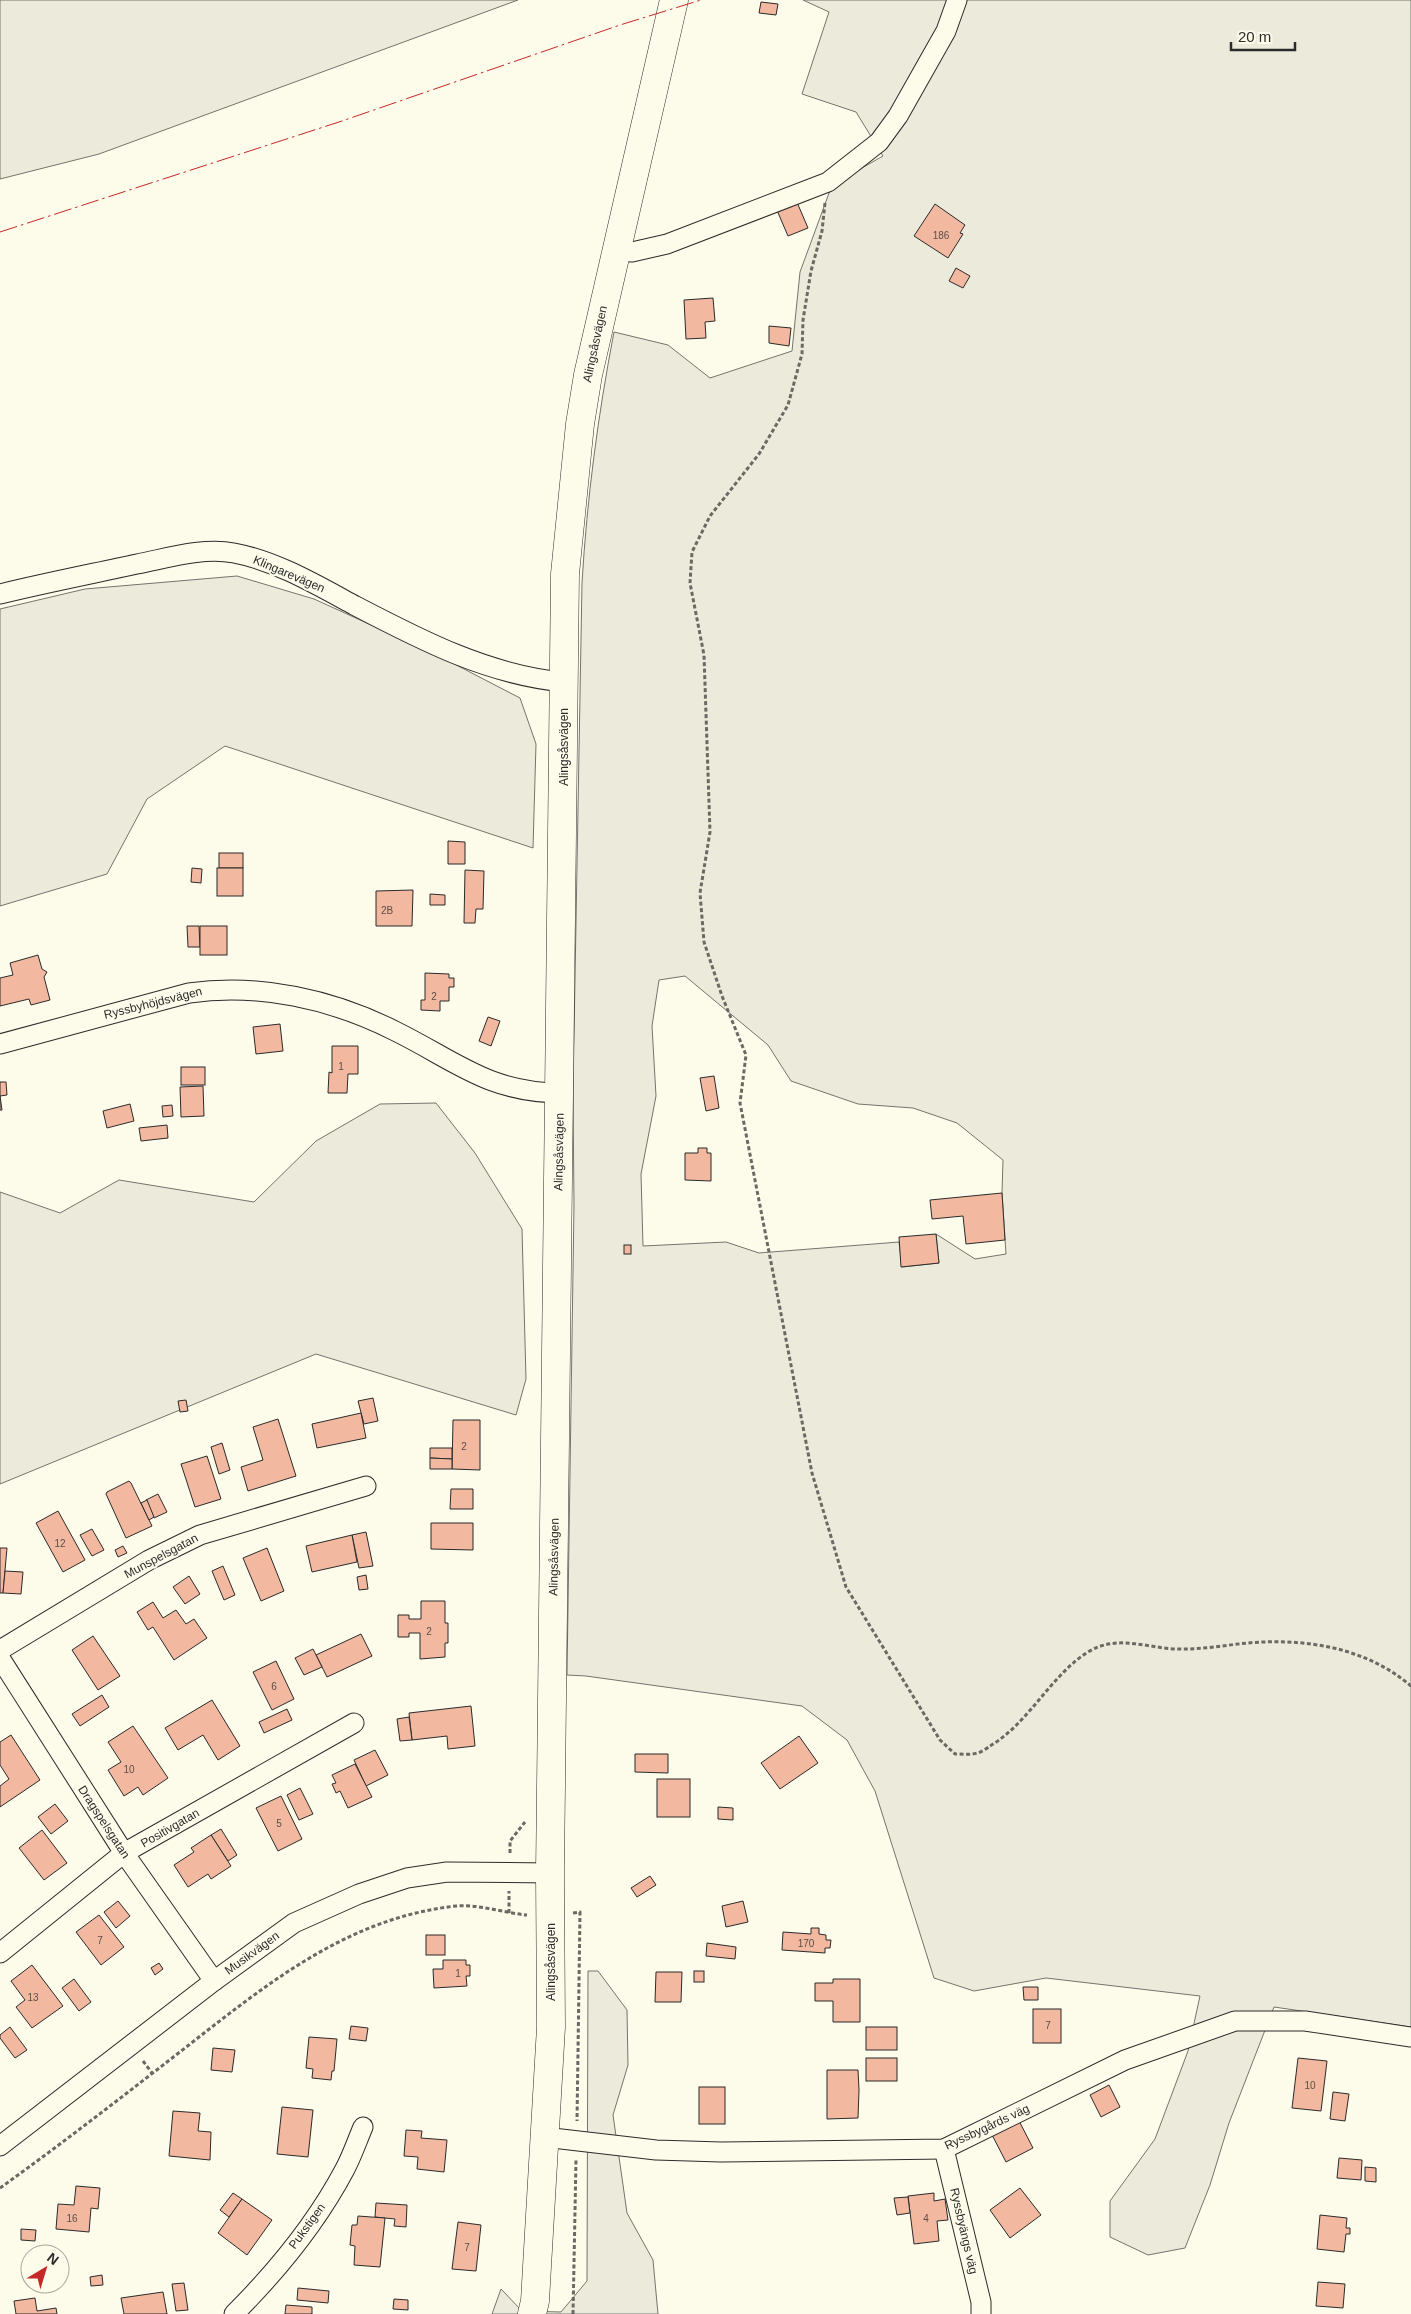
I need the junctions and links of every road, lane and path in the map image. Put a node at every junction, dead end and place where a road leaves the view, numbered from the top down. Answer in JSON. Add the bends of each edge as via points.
{"nodes":[{"id":1,"x":674,"y":0,"type":"edge"},
{"id":2,"x":956,"y":0,"type":"edge"},
{"id":3,"x":828,"y":182,"type":"junction"},
{"id":4,"x":617,"y":250,"type":"junction"},
{"id":5,"x":0,"y":594,"type":"edge"},
{"id":6,"x":564,"y":682,"type":"junction"},
{"id":7,"x":0,"y":1044,"type":"edge"},
{"id":8,"x":560,"y":1093,"type":"junction"},
{"id":9,"x":366,"y":1486,"type":"dead end"},
{"id":10,"x":0,"y":1650,"type":"edge"},
{"id":11,"x":0,"y":1658,"type":"edge"},
{"id":12,"x":1411,"y":1686,"type":"edge"},
{"id":13,"x":354,"y":1723,"type":"dead end"},
{"id":14,"x":124,"y":1853,"type":"junction"},
{"id":15,"x":550,"y":1873,"type":"junction"},
{"id":16,"x":551,"y":1914,"type":"junction"},
{"id":17,"x":0,"y":1954,"type":"edge"},
{"id":18,"x":214,"y":1981,"type":"junction"},
{"id":19,"x":1411,"y":2037,"type":"edge"},
{"id":20,"x":363,"y":2127,"type":"dead end"},
{"id":21,"x":544,"y":2136,"type":"junction"},
{"id":22,"x":577,"y":2140,"type":"junction"},
{"id":23,"x":0,"y":2146,"type":"edge"},
{"id":24,"x":944,"y":2149,"type":"junction"},
{"id":25,"x":0,"y":2188,"type":"edge"},
{"id":26,"x":234,"y":2314,"type":"edge"},
{"id":27,"x":532,"y":2314,"type":"edge"},
{"id":28,"x":573,"y":2314,"type":"edge"},
{"id":29,"x":981,"y":2314,"type":"edge"}],
"edges":[{"from":1,"to":4,"type":"main road","name":"Alingsåsvägen"},
{"from":2,"to":3,"type":"street","via":[[946,31],[898,116],[878,142]]},
{"from":3,"to":4,"type":"street","via":[[667,244],[632,252]]},
{"from":3,"to":12,"type":"path","via":[[822,231],[804,310],[802,354],[788,404],[759,454],[710,516],[692,552],[690,583],[704,655],[710,832],[700,892],[704,942],[746,1055],[740,1103],[765,1238],[812,1473],[846,1587],[940,1740],[955,1754],[978,1754],[998,1741],[1073,1664],[1089,1651],[1104,1645],[1131,1642],[1176,1649],[1264,1642],[1323,1645],[1358,1654],[1386,1666]]},
{"from":4,"to":6,"type":"main road","name":"Alingsåsvägen","via":[[580,424],[565,574]]},
{"from":5,"to":6,"type":"street","name":"Klingarevägen","via":[[199,552],[233,552],[295,574],[441,650],[517,675]]},
{"from":6,"to":8,"type":"main road","name":"Alingsåsvägen"},
{"from":7,"to":8,"type":"street","name":"Ryssbyhöjdsvägen","via":[[189,993],[211,989],[257,991],[293,996],[367,1017],[493,1083],[535,1093]]},
{"from":8,"to":15,"type":"main road","name":"Alingsåsvägen"},
{"from":9,"to":10,"type":"street","name":"Munspelsgatan","via":[[200,1535],[149,1560]]},
{"from":11,"to":14,"type":"street","name":"Dragspelsgatan"},
{"from":13,"to":14,"type":"street","name":"Positivgatan"},
{"from":14,"to":17,"type":"street","name":"Positivgatan"},
{"from":14,"to":18,"type":"street","name":"Dragspelsgatan"},
{"from":15,"to":16,"type":"main road","name":"Alingsåsvägen"},
{"from":15,"to":18,"type":"street","name":"Musikvägen","via":[[447,1872],[407,1878],[359,1894],[294,1923]]},
{"from":16,"to":21,"type":"main road","name":"Alingsåsvägen","via":[[551,2027]]},
{"from":16,"to":22,"type":"path","via":[[580,1912]]},
{"from":16,"to":25,"type":"path","via":[[528,1915],[458,1906],[372,1926],[336,1942],[270,1982]]},
{"from":18,"to":23,"type":"street","name":"Musikvägen"},
{"from":19,"to":24,"type":"street","name":"Ryssbygårds väg","via":[[1306,2021],[1234,2021],[1125,2060]]},
{"from":20,"to":26,"type":"street","name":"Pukstigen","via":[[345,2169],[312,2222]]},
{"from":21,"to":22,"type":"street","name":"Ryssbygårds väg"},
{"from":21,"to":27,"type":"main road","name":"Alingsåsvägen"},
{"from":22,"to":24,"type":"street","name":"Ryssbygårds väg","via":[[656,2150],[721,2152]]},
{"from":22,"to":28,"type":"path"},
{"from":24,"to":29,"type":"street","name":"Ryssbyängs väg","via":[[981,2302]]}]}
